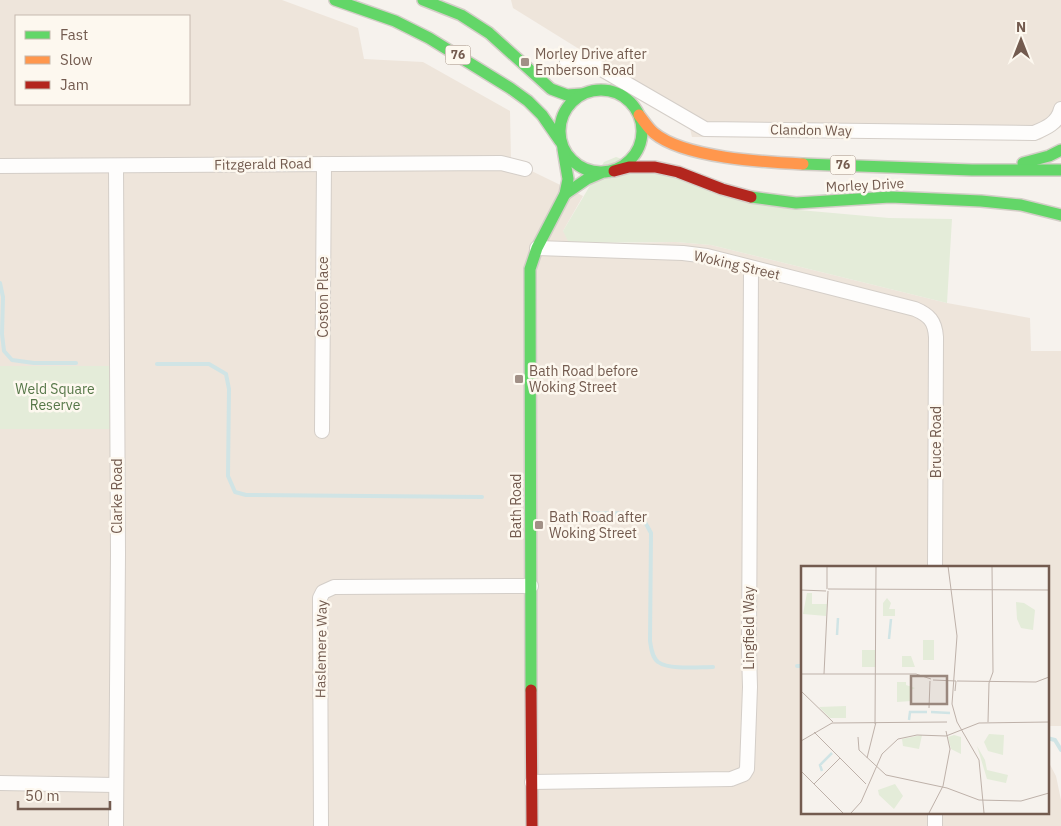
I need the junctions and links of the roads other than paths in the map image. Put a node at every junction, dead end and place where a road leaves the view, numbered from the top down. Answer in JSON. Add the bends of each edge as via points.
{"nodes":[{"id":1,"x":335,"y":0,"type":"edge"},
{"id":2,"x":423,"y":0,"type":"edge"},
{"id":3,"x":567,"y":62,"type":"dead end"},
{"id":4,"x":582,"y":94,"type":"junction"},
{"id":5,"x":1061,"y":109,"type":"edge"},
{"id":6,"x":639,"y":115,"type":"junction"},
{"id":7,"x":562,"y":145,"type":"junction"},
{"id":8,"x":1061,"y":150,"type":"edge"},
{"id":9,"x":324,"y":164,"type":"junction"},
{"id":10,"x":0,"y":166,"type":"edge"},
{"id":11,"x":116,"y":166,"type":"junction"},
{"id":12,"x":525,"y":169,"type":"dead end"},
{"id":13,"x":972,"y":170,"type":"junction"},
{"id":14,"x":1061,"y":170,"type":"edge"},
{"id":15,"x":614,"y":171,"type":"junction"},
{"id":16,"x":601,"y":173,"type":"junction"},
{"id":17,"x":565,"y":194,"type":"junction"},
{"id":18,"x":1061,"y":215,"type":"edge"},
{"id":19,"x":537,"y":248,"type":"junction"},
{"id":20,"x":751,"y":268,"type":"junction"},
{"id":21,"x":930,"y":317,"type":"joint"},
{"id":22,"x":322,"y":431,"type":"dead end"},
{"id":23,"x":935,"y":566,"type":"edge"},
{"id":24,"x":531,"y":586,"type":"junction"},
{"id":25,"x":532,"y":782,"type":"junction"},
{"id":26,"x":0,"y":783,"type":"edge"},
{"id":27,"x":115,"y":785,"type":"junction"},
{"id":28,"x":116,"y":826,"type":"edge"},
{"id":29,"x":321,"y":826,"type":"edge"},
{"id":30,"x":532,"y":826,"type":"edge"}],
"edges":[{"from":1,"to":7,"type":"main road","number":"76","via":[[395,21],[429,38],[510,88],[542,116]]},
{"from":2,"to":4,"type":"main road","via":[[461,15],[490,33],[551,89],[567,95]]},
{"from":3,"to":5,"type":"street","name":"Clandon Way","via":[[577,59],[591,63],[705,129],[1034,133],[1049,127]]},
{"from":4,"to":6,"type":"main road","via":[[608,90],[632,103]]},
{"from":4,"to":7,"type":"main road","via":[[563,113],[559,126]]},
{"from":6,"to":13,"type":"main road","name":"Morley Drive","number":"76","via":[[664,140],[732,158],[759,162]]},
{"from":6,"to":15,"type":"main road","via":[[642,128],[636,154]]},
{"from":7,"to":16,"type":"main road","via":[[574,164],[587,171]]},
{"from":7,"to":17,"type":"main road","name":"Bath Road","via":[[568,179]]},
{"from":8,"to":13,"type":"main road","via":[[1012,166]]},
{"from":9,"to":11,"type":"street","name":"Fitzgerald Road"},
{"from":9,"to":12,"type":"street","name":"Fitzgerald Road","via":[[501,163]]},
{"from":9,"to":22,"type":"street","name":"Coston Place"},
{"from":10,"to":11,"type":"street","name":"Fitzgerald Road"},
{"from":11,"to":27,"type":"street","name":"Clarke Road","via":[[118,572]]},
{"from":13,"to":14,"type":"main road","name":"Morley Drive","number":"76"},
{"from":15,"to":16,"type":"main road"},
{"from":15,"to":18,"type":"main road","name":"Morley Drive","via":[[664,167],[717,188],[771,201],[816,203],[882,197],[918,198],[1020,204]]},
{"from":16,"to":17,"type":"main road","name":"Bath Road"},
{"from":17,"to":19,"type":"main road","name":"Bath Road"},
{"from":19,"to":20,"type":"street","name":"Woking Street","via":[[683,253]]},
{"from":19,"to":24,"type":"main road","name":"Bath Road","via":[[530,269],[529,302]]},
{"from":20,"to":21,"type":"street","name":"Woking Street","via":[[915,309]]},
{"from":20,"to":25,"type":"street","name":"Lingfield Way","via":[[747,769],[738,778],[731,779]]},
{"from":21,"to":23,"type":"street","name":"Bruce Road","via":[[936,337]]},
{"from":24,"to":25,"type":"main road","name":"Bath Road"},
{"from":24,"to":29,"type":"street","name":"Haslemere Way","via":[[334,587],[323,592],[320,598]]},
{"from":25,"to":30,"type":"main road","name":"Bath Road"},
{"from":26,"to":27,"type":"street"},
{"from":27,"to":28,"type":"street","name":"Clarke Road"}]}
